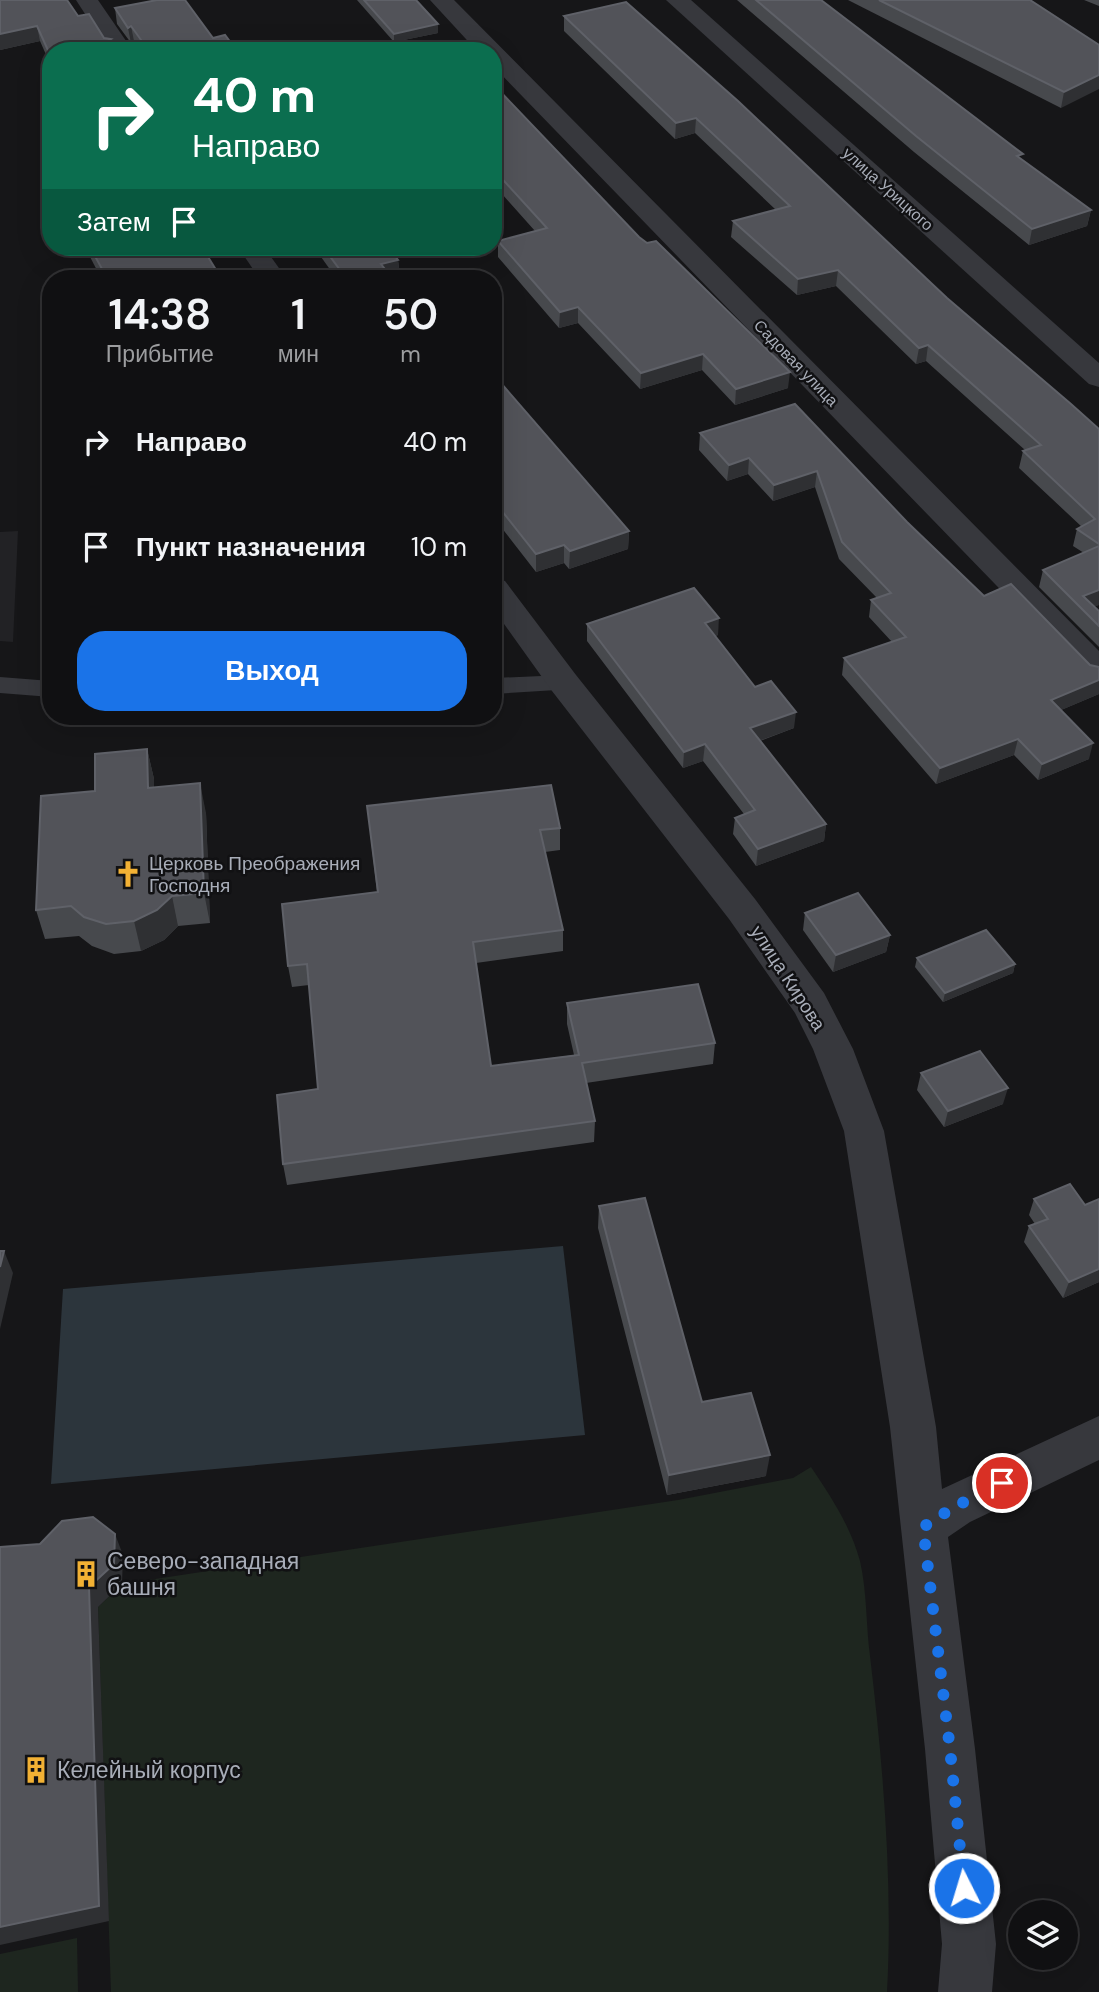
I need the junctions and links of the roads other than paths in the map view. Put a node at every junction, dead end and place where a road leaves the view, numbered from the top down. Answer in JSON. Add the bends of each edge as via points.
{"nodes":[{"id":1,"x":87,"y":0,"type":"edge"},
{"id":2,"x":441,"y":0,"type":"edge"},
{"id":3,"x":677,"y":0,"type":"edge"},
{"id":4,"x":115,"y":42,"type":"edge"},
{"id":5,"x":482,"y":42,"type":"edge"},
{"id":6,"x":502,"y":62,"type":"edge"},
{"id":7,"x":1099,"y":378,"type":"edge"},
{"id":8,"x":502,"y":599,"type":"edge"},
{"id":9,"x":1099,"y":671,"type":"edge"},
{"id":10,"x":564,"y":683,"type":"junction"},
{"id":11,"x":0,"y":685,"type":"edge"},
{"id":12,"x":502,"y":686,"type":"edge"},
{"id":13,"x":42,"y":688,"type":"edge"},
{"id":14,"x":1099,"y":1437,"type":"edge"},
{"id":15,"x":923,"y":1527,"type":"junction"},
{"id":16,"x":965,"y":1992,"type":"edge"}],
"edges":[{"from":1,"to":4,"type":"street"},
{"from":2,"to":5,"type":"street","name":"Садовая улица"},
{"from":3,"to":7,"type":"street","name":"улица Урицкого"},
{"from":6,"to":9,"type":"street","name":"Садовая улица"},
{"from":8,"to":10,"type":"street","name":"улица Кирова"},
{"from":10,"to":12,"type":"lane"},
{"from":10,"to":15,"type":"street","name":"улица Кирова","via":[[742,909],[810,1004],[843,1071],[869,1158],[913,1427]]},
{"from":11,"to":13,"type":"lane"},
{"from":14,"to":15,"type":"street","via":[[954,1507]]},
{"from":15,"to":16,"type":"street","name":"улица Кирова","via":[[968,1930]]}]}
